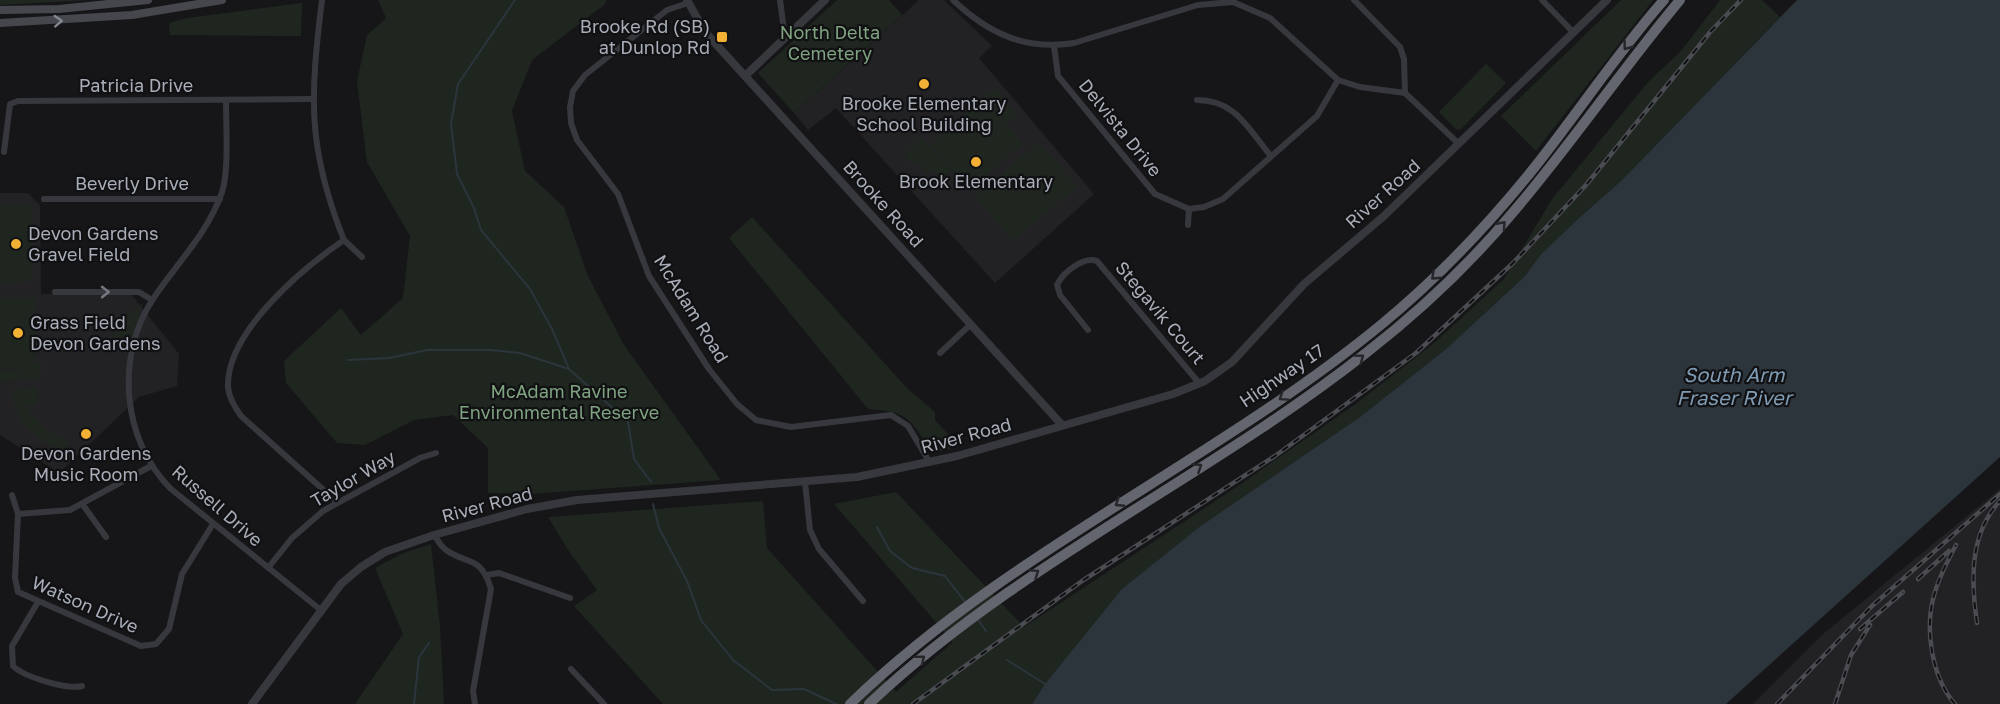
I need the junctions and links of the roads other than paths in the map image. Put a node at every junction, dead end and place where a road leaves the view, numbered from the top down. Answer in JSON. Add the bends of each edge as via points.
{"nodes":[{"id":1,"x":148,"y":0,"type":"edge"},
{"id":2,"x":222,"y":0,"type":"edge"},
{"id":3,"x":322,"y":0,"type":"edge"},
{"id":4,"x":780,"y":0,"type":"edge"},
{"id":5,"x":825,"y":0,"type":"edge"},
{"id":6,"x":953,"y":0,"type":"edge"},
{"id":7,"x":1249,"y":0,"type":"edge"},
{"id":8,"x":1354,"y":0,"type":"edge"},
{"id":9,"x":1542,"y":0,"type":"edge"},
{"id":10,"x":1607,"y":0,"type":"edge"},
{"id":11,"x":1664,"y":0,"type":"edge"},
{"id":12,"x":1680,"y":0,"type":"edge"},
{"id":13,"x":688,"y":1,"type":"edge"},
{"id":14,"x":1233,"y":1,"type":"edge"},
{"id":15,"x":1249,"y":8,"type":"junction"},
{"id":16,"x":0,"y":10,"type":"edge"},
{"id":17,"x":0,"y":23,"type":"edge"},
{"id":18,"x":1574,"y":33,"type":"junction"},
{"id":19,"x":784,"y":38,"type":"junction"},
{"id":20,"x":1054,"y":46,"type":"junction"},
{"id":21,"x":745,"y":76,"type":"junction"},
{"id":22,"x":1338,"y":80,"type":"junction"},
{"id":23,"x":1405,"y":93,"type":"junction"},
{"id":24,"x":312,"y":99,"type":"junction"},
{"id":25,"x":1197,"y":100,"type":"dead end"},
{"id":26,"x":226,"y":101,"type":"junction"},
{"id":27,"x":1459,"y":144,"type":"junction"},
{"id":28,"x":4,"y":152,"type":"dead end"},
{"id":29,"x":1271,"y":156,"type":"junction"},
{"id":30,"x":220,"y":199,"type":"junction"},
{"id":31,"x":44,"y":200,"type":"dead end"},
{"id":32,"x":1189,"y":209,"type":"junction"},
{"id":33,"x":1188,"y":225,"type":"dead end"},
{"id":34,"x":344,"y":240,"type":"junction"},
{"id":35,"x":362,"y":257,"type":"dead end"},
{"id":36,"x":55,"y":292,"type":"dead end"},
{"id":37,"x":152,"y":300,"type":"junction"},
{"id":38,"x":971,"y":324,"type":"junction"},
{"id":39,"x":1088,"y":330,"type":"dead end"},
{"id":40,"x":940,"y":353,"type":"dead end"},
{"id":41,"x":1199,"y":383,"type":"junction"},
{"id":42,"x":1062,"y":425,"type":"junction"},
{"id":43,"x":436,"y":453,"type":"dead end"},
{"id":44,"x":930,"y":463,"type":"junction"},
{"id":45,"x":151,"y":466,"type":"junction"},
{"id":46,"x":805,"y":482,"type":"junction"},
{"id":47,"x":12,"y":495,"type":"dead end"},
{"id":48,"x":337,"y":502,"type":"junction"},
{"id":49,"x":82,"y":505,"type":"junction"},
{"id":50,"x":18,"y":514,"type":"junction"},
{"id":51,"x":213,"y":525,"type":"junction"},
{"id":52,"x":434,"y":535,"type":"junction"},
{"id":53,"x":106,"y":537,"type":"dead end"},
{"id":54,"x":268,"y":568,"type":"junction"},
{"id":55,"x":487,"y":575,"type":"junction"},
{"id":56,"x":570,"y":598,"type":"dead end"},
{"id":57,"x":863,"y":601,"type":"dead end"},
{"id":58,"x":38,"y":602,"type":"junction"},
{"id":59,"x":322,"y":610,"type":"junction"},
{"id":60,"x":571,"y":669,"type":"dead end"},
{"id":61,"x":82,"y":686,"type":"dead end"},
{"id":62,"x":873,"y":700,"type":"edge"},
{"id":63,"x":252,"y":704,"type":"edge"},
{"id":64,"x":476,"y":704,"type":"edge"},
{"id":65,"x":604,"y":704,"type":"edge"},
{"id":66,"x":850,"y":704,"type":"edge"}],
"edges":[{"from":1,"to":16,"type":"main road"},
{"from":17,"to":2,"type":"main road","one_way":true,"via":[[132,15]]},
{"from":3,"to":24,"type":"street"},
{"from":4,"to":19,"type":"street"},
{"from":5,"to":19,"type":"street"},
{"from":6,"to":20,"type":"street","via":[[976,21],[1003,36]]},
{"from":7,"to":15,"type":"street"},
{"from":8,"to":23,"type":"street","via":[[1400,47]]},
{"from":9,"to":18,"type":"street"},
{"from":10,"to":18,"type":"street","name":"River Road"},
{"from":11,"to":66,"type":"highway","name":"Highway 17","one_way":true,"via":[[1505,203],[1400,309],[1279,400],[975,599]]},
{"from":62,"to":12,"type":"highway","name":"Highway 17","one_way":true,"via":[[969,618],[1307,397],[1421,308],[1515,210]]},
{"from":13,"to":21,"type":"street","name":"Brooke Road","via":[[701,27]]},
{"from":13,"to":44,"type":"street","name":"McAdam Road","via":[[667,10],[585,75],[573,91],[570,107],[578,140],[618,194],[649,276],[710,369],[737,404],[756,420],[791,427],[891,415],[908,426]]},
{"from":14,"to":15,"type":"street"},
{"from":14,"to":20,"type":"street","via":[[1198,5]]},
{"from":15,"to":22,"type":"street","via":[[1283,27]]},
{"from":18,"to":27,"type":"street","name":"River Road"},
{"from":19,"to":21,"type":"street"},
{"from":20,"to":32,"type":"street","name":"Delvista Drive","via":[[1058,76],[1155,194]]},
{"from":21,"to":38,"type":"street","name":"Brooke Road"},
{"from":22,"to":23,"type":"street"},
{"from":22,"to":29,"type":"street","via":[[1317,117]]},
{"from":23,"to":27,"type":"street"},
{"from":24,"to":26,"type":"street","name":"Patricia Drive"},
{"from":24,"to":34,"type":"street","via":[[315,148],[326,195]]},
{"from":25,"to":29,"type":"street","via":[[1212,100],[1230,107]]},
{"from":26,"to":28,"type":"street","name":"Patricia Drive","via":[[18,101],[9,104]]},
{"from":26,"to":30,"type":"street","name":"Russell Drive","via":[[224,189]]},
{"from":27,"to":41,"type":"street","name":"River Road","via":[[1384,216],[1304,284],[1232,363]]},
{"from":29,"to":32,"type":"street","via":[[1222,199]]},
{"from":30,"to":31,"type":"street","name":"Beverly Drive"},
{"from":30,"to":37,"type":"street","name":"Russell Drive","via":[[208,225]]},
{"from":32,"to":33,"type":"street"},
{"from":34,"to":35,"type":"street"},
{"from":34,"to":48,"type":"street","via":[[314,261],[267,305],[236,352],[228,386],[241,416]]},
{"from":36,"to":37,"type":"street","one_way":true,"via":[[139,292]]},
{"from":37,"to":45,"type":"street","name":"Russell Drive","via":[[138,331],[129,396],[134,427]]},
{"from":38,"to":40,"type":"street"},
{"from":38,"to":42,"type":"street","name":"Brooke Road"},
{"from":39,"to":41,"type":"street","name":"Stegavik Court","via":[[1060,295],[1057,285],[1083,261],[1092,259]]},
{"from":41,"to":42,"type":"street","name":"River Road"},
{"from":42,"to":44,"type":"street","name":"River Road"},
{"from":43,"to":48,"type":"street","name":"Taylor Way"},
{"from":44,"to":46,"type":"street","name":"River Road"},
{"from":45,"to":49,"type":"street"},
{"from":45,"to":51,"type":"street","name":"Russell Drive","via":[[177,495]]},
{"from":46,"to":52,"type":"street","name":"River Road","via":[[577,500],[517,511]]},
{"from":46,"to":57,"type":"street","via":[[810,530],[819,549]]},
{"from":47,"to":50,"type":"street"},
{"from":48,"to":54,"type":"street","name":"Taylor Way","via":[[306,525]]},
{"from":49,"to":50,"type":"street","via":[[56,513]]},
{"from":49,"to":53,"type":"street"},
{"from":50,"to":58,"type":"street","name":"Watson Drive","via":[[16,588]]},
{"from":51,"to":54,"type":"street","name":"Russell Drive"},
{"from":51,"to":58,"type":"street","name":"Watson Drive","via":[[182,574],[169,629],[156,644],[141,646]]},
{"from":52,"to":55,"type":"street","via":[[445,550],[470,559]]},
{"from":52,"to":59,"type":"street","name":"River Road","via":[[385,552],[361,567]]},
{"from":54,"to":59,"type":"street","name":"Russell Drive"},
{"from":55,"to":56,"type":"street","via":[[499,573]]},
{"from":55,"to":64,"type":"street","via":[[491,589],[473,691]]},
{"from":58,"to":61,"type":"street","via":[[12,646],[13,666],[25,674],[67,687]]},
{"from":59,"to":63,"type":"street","name":"River Road"},
{"from":60,"to":65,"type":"street"}]}
